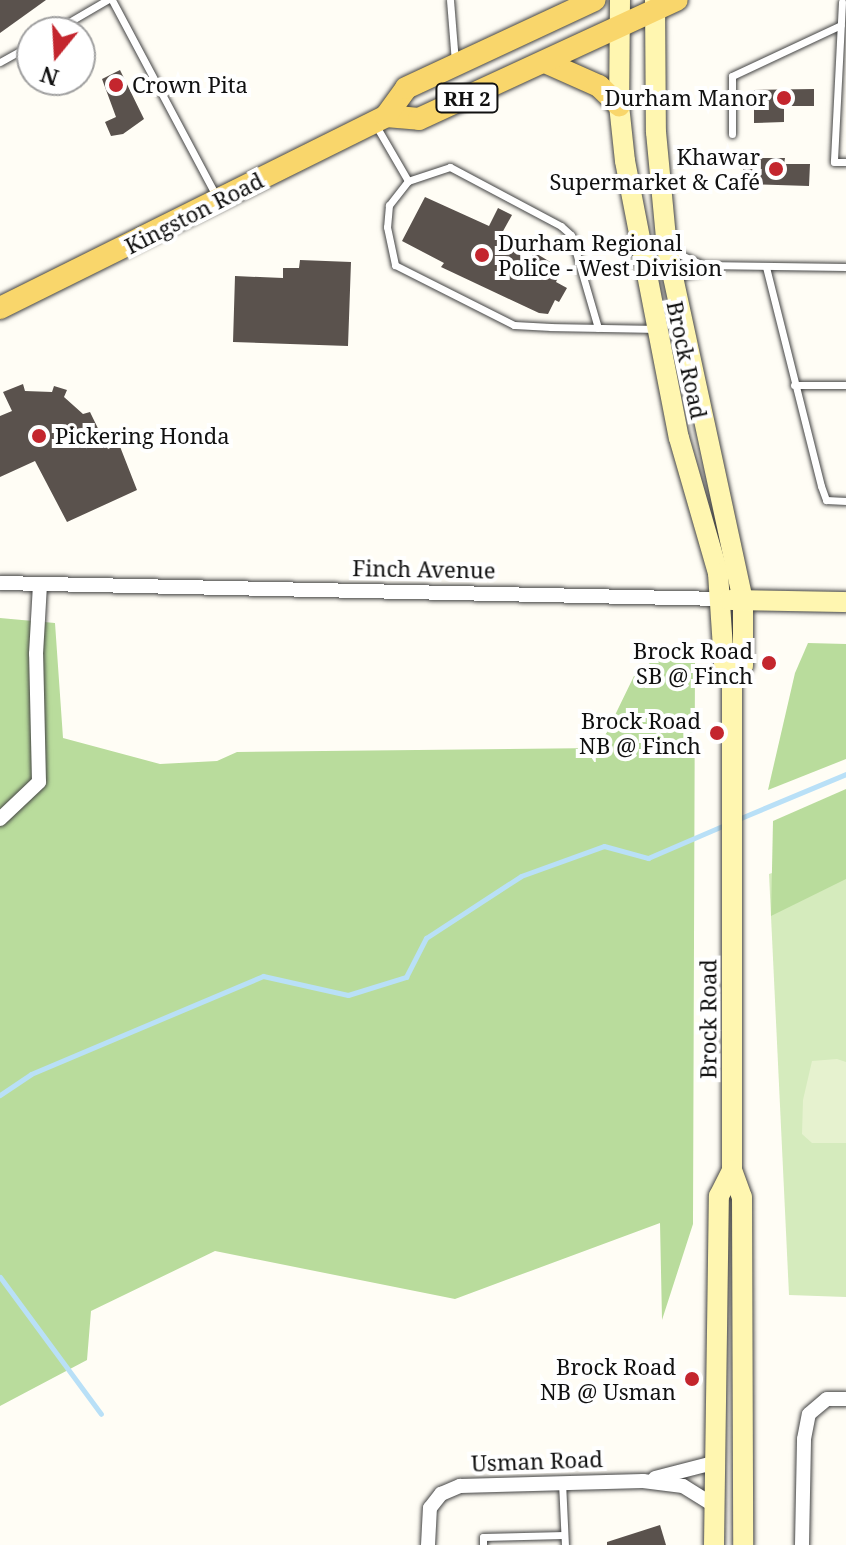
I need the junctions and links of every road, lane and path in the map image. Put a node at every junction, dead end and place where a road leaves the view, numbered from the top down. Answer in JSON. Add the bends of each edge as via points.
{"nodes":[{"id":1,"x":109,"y":0,"type":"edge"},
{"id":2,"x":450,"y":0,"type":"edge"},
{"id":3,"x":595,"y":0,"type":"edge"},
{"id":4,"x":620,"y":0,"type":"edge"},
{"id":5,"x":677,"y":0,"type":"edge"},
{"id":6,"x":842,"y":1,"type":"edge"},
{"id":7,"x":654,"y":5,"type":"edge"},
{"id":8,"x":80,"y":16,"type":"edge"},
{"id":9,"x":841,"y":25,"type":"junction"},
{"id":10,"x":618,"y":26,"type":"junction"},
{"id":11,"x":545,"y":62,"type":"junction"},
{"id":12,"x":455,"y":65,"type":"junction"},
{"id":13,"x":619,"y":105,"type":"junction"},
{"id":14,"x":380,"y":119,"type":"junction"},
{"id":15,"x":732,"y":134,"type":"dead end"},
{"id":16,"x":846,"y":162,"type":"edge"},
{"id":17,"x":408,"y":181,"type":"junction"},
{"id":18,"x":219,"y":201,"type":"junction"},
{"id":19,"x":667,"y":249,"type":"junction"},
{"id":20,"x":703,"y":265,"type":"junction"},
{"id":21,"x":766,"y":267,"type":"junction"},
{"id":22,"x":846,"y":267,"type":"edge"},
{"id":23,"x":672,"y":278,"type":"junction"},
{"id":24,"x":0,"y":308,"type":"edge"},
{"id":25,"x":598,"y":328,"type":"junction"},
{"id":26,"x":655,"y":329,"type":"junction"},
{"id":27,"x":794,"y":385,"type":"junction"},
{"id":28,"x":846,"y":385,"type":"edge"},
{"id":29,"x":846,"y":501,"type":"edge"},
{"id":30,"x":0,"y":583,"type":"edge"},
{"id":31,"x":40,"y":585,"type":"junction"},
{"id":32,"x":732,"y":600,"type":"junction"},
{"id":33,"x":846,"y":602,"type":"edge"},
{"id":34,"x":0,"y":819,"type":"edge"},
{"id":35,"x":732,"y":1170,"type":"junction"},
{"id":36,"x":846,"y":1399,"type":"edge"},
{"id":37,"x":717,"y":1462,"type":"junction"},
{"id":38,"x":643,"y":1481,"type":"junction"},
{"id":39,"x":562,"y":1482,"type":"junction"},
{"id":40,"x":744,"y":1495,"type":"junction"},
{"id":41,"x":715,"y":1506,"type":"junction"},
{"id":42,"x":564,"y":1535,"type":"junction"},
{"id":43,"x":428,"y":1545,"type":"edge"},
{"id":44,"x":483,"y":1545,"type":"edge"},
{"id":45,"x":565,"y":1545,"type":"edge"},
{"id":46,"x":714,"y":1545,"type":"edge"},
{"id":47,"x":743,"y":1545,"type":"edge"},
{"id":48,"x":802,"y":1545,"type":"edge"}],
"edges":[{"from":1,"to":8,"type":"lane"},
{"from":1,"to":18,"type":"lane"},
{"from":2,"to":12,"type":"lane"},
{"from":3,"to":12,"type":"main road","name":"Kingston Road","number":"RH 2"},
{"from":4,"to":10,"type":"main road","name":"Brock Road"},
{"from":5,"to":7,"type":"main road","name":"Kingston Road","number":"RH 2"},
{"from":6,"to":9,"type":"lane"},
{"from":7,"to":10,"type":"main road","name":"Kingston Road","number":"RH 2"},
{"from":7,"to":19,"type":"main road","name":"Brock Road","via":[[656,132]]},
{"from":9,"to":15,"type":"lane","via":[[732,76]]},
{"from":9,"to":16,"type":"lane","via":[[834,162]]},
{"from":10,"to":11,"type":"main road","name":"Kingston Road","number":"RH 2"},
{"from":10,"to":13,"type":"main road","name":"Brock Road"},
{"from":11,"to":13,"type":"main road","via":[[599,86]]},
{"from":11,"to":14,"type":"main road","name":"Kingston Road","number":"RH 2","via":[[419,119]]},
{"from":12,"to":14,"type":"main road","name":"Kingston Road","via":[[406,88]]},
{"from":13,"to":26,"type":"main road","name":"Brock Road"},
{"from":14,"to":17,"type":"lane"},
{"from":14,"to":18,"type":"main road","name":"Kingston Road","number":"RH 2"},
{"from":17,"to":25,"type":"lane","via":[[450,167],[561,226],[571,235]]},
{"from":17,"to":25,"type":"lane","via":[[389,205],[387,227],[395,265],[514,325]]},
{"from":18,"to":24,"type":"main road","name":"Kingston Road","number":"RH 2"},
{"from":19,"to":20,"type":"lane"},
{"from":19,"to":23,"type":"main road","name":"Brock Road"},
{"from":20,"to":21,"type":"lane"},
{"from":20,"to":23,"type":"lane","via":[[698,272]]},
{"from":21,"to":22,"type":"lane"},
{"from":21,"to":27,"type":"lane"},
{"from":23,"to":32,"type":"main road","name":"Brock Road"},
{"from":25,"to":26,"type":"lane"},
{"from":26,"to":32,"type":"main road","name":"Brock Road","via":[[679,438],[718,573]]},
{"from":27,"to":28,"type":"lane"},
{"from":27,"to":29,"type":"lane","via":[[826,500]]},
{"from":30,"to":31,"type":"street","name":"Finch Avenue"},
{"from":31,"to":32,"type":"street","name":"Finch Avenue"},
{"from":31,"to":34,"type":"street","via":[[39,782]]},
{"from":32,"to":33,"type":"main road","name":"Finch Avenue"},
{"from":32,"to":35,"type":"main road","name":"Brock Road","via":[[743,665],[732,677]]},
{"from":35,"to":37,"type":"main road","name":"Brock Road","via":[[719,1196]]},
{"from":35,"to":40,"type":"main road","name":"Brock Road","via":[[742,1197]]},
{"from":36,"to":48,"type":"street","via":[[827,1399],[809,1414]]},
{"from":37,"to":38,"type":"street","name":"Usman Road"},
{"from":37,"to":40,"type":"main road"},
{"from":37,"to":41,"type":"main road","name":"Brock Road"},
{"from":38,"to":39,"type":"street","name":"Usman Road"},
{"from":38,"to":41,"type":"street","name":"Usman Road","via":[[683,1486]]},
{"from":39,"to":42,"type":"lane"},
{"from":39,"to":43,"type":"street","name":"Usman Road","via":[[448,1488],[430,1508]]},
{"from":40,"to":47,"type":"main road","name":"Brock Road"},
{"from":41,"to":46,"type":"main road","name":"Brock Road"},
{"from":42,"to":44,"type":"lane","via":[[483,1537]]},
{"from":42,"to":45,"type":"lane"}]}
